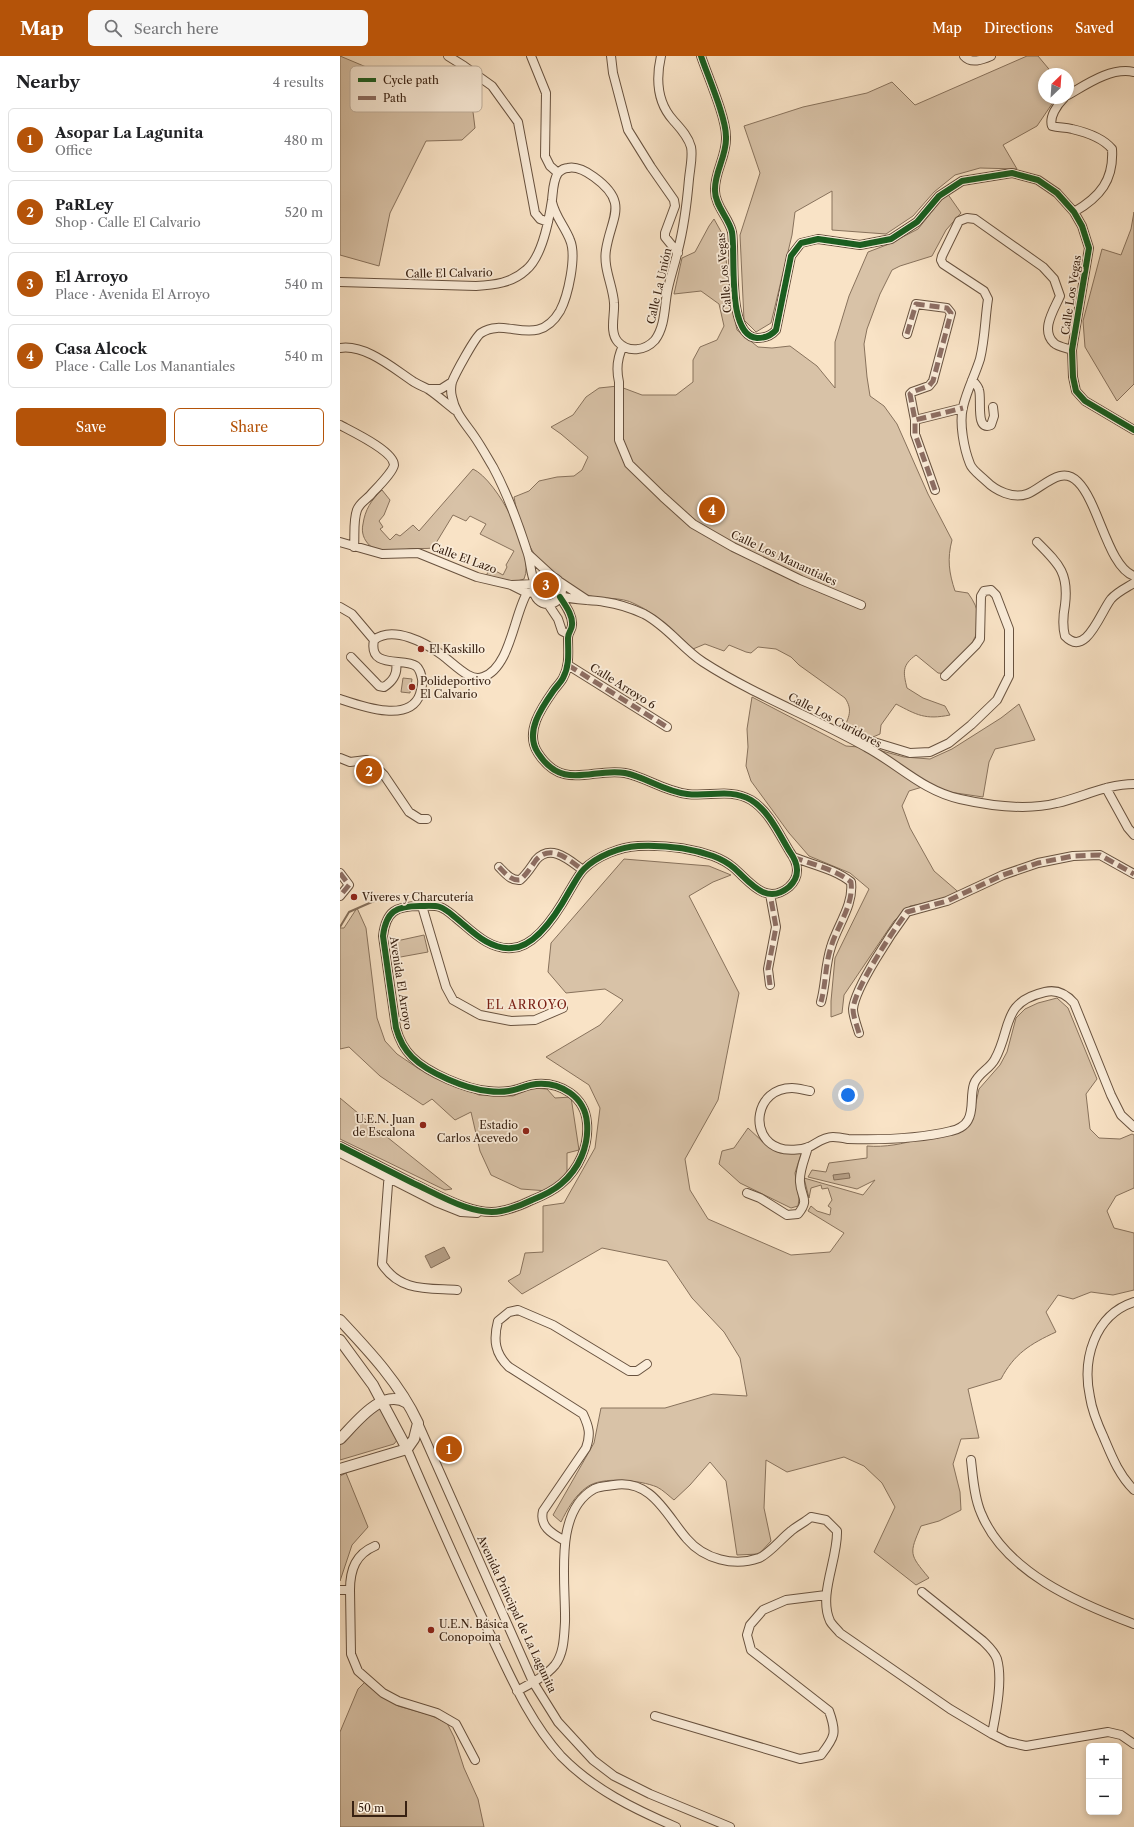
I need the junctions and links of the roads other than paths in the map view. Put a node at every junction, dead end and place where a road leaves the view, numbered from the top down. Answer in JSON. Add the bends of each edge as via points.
{"nodes":[{"id":1,"x":448,"y":56,"type":"edge"},
{"id":2,"x":531,"y":56,"type":"edge"},
{"id":3,"x":611,"y":56,"type":"edge"},
{"id":4,"x":661,"y":56,"type":"edge"},
{"id":5,"x":701,"y":56,"type":"edge"},
{"id":6,"x":964,"y":56,"type":"edge"},
{"id":7,"x":991,"y":56,"type":"edge"},
{"id":8,"x":464,"y":66,"type":"edge"},
{"id":9,"x":1134,"y":72,"type":"edge"},
{"id":10,"x":482,"y":79,"type":"edge"},
{"id":11,"x":1074,"y":92,"type":"edge"},
{"id":12,"x":1059,"y":104,"type":"edge"},
{"id":13,"x":558,"y":173,"type":"junction"},
{"id":14,"x":552,"y":199,"type":"junction"},
{"id":15,"x":1074,"y":212,"type":"junction"},
{"id":16,"x":548,"y":222,"type":"junction"},
{"id":17,"x":560,"y":223,"type":"junction"},
{"id":18,"x":678,"y":252,"type":"junction"},
{"id":19,"x":340,"y":282,"type":"edge"},
{"id":20,"x":907,"y":334,"type":"dead end"},
{"id":21,"x":623,"y":346,"type":"junction"},
{"id":22,"x":340,"y":348,"type":"edge"},
{"id":23,"x":1072,"y":350,"type":"junction"},
{"id":24,"x":972,"y":380,"type":"junction"},
{"id":25,"x":452,"y":382,"type":"junction"},
{"id":26,"x":428,"y":389,"type":"junction"},
{"id":27,"x":993,"y":406,"type":"dead end"},
{"id":28,"x":962,"y":408,"type":"junction"},
{"id":29,"x":455,"y":410,"type":"junction"},
{"id":30,"x":915,"y":420,"type":"junction"},
{"id":31,"x":340,"y":425,"type":"edge"},
{"id":32,"x":1134,"y":430,"type":"edge"},
{"id":33,"x":935,"y":490,"type":"dead end"},
{"id":34,"x":340,"y":542,"type":"edge"},
{"id":35,"x":1037,"y":542,"type":"dead end"},
{"id":36,"x":354,"y":547,"type":"junction"},
{"id":37,"x":528,"y":553,"type":"junction"},
{"id":38,"x":553,"y":576,"type":"junction"},
{"id":39,"x":1134,"y":576,"type":"edge"},
{"id":40,"x":560,"y":582,"type":"junction"},
{"id":41,"x":1134,"y":583,"type":"edge"},
{"id":42,"x":511,"y":585,"type":"junction"},
{"id":43,"x":533,"y":588,"type":"junction"},
{"id":44,"x":561,"y":597,"type":"junction"},
{"id":45,"x":588,"y":600,"type":"junction"},
{"id":46,"x":548,"y":604,"type":"junction"},
{"id":47,"x":860,"y":605,"type":"dead end"},
{"id":48,"x":340,"y":607,"type":"edge"},
{"id":49,"x":568,"y":634,"type":"junction"},
{"id":50,"x":374,"y":640,"type":"junction"},
{"id":51,"x":351,"y":656,"type":"dead end"},
{"id":52,"x":396,"y":663,"type":"junction"},
{"id":53,"x":568,"y":665,"type":"junction"},
{"id":54,"x":945,"y":676,"type":"dead end"},
{"id":55,"x":340,"y":699,"type":"edge"},
{"id":56,"x":667,"y":727,"type":"dead end"},
{"id":57,"x":838,"y":731,"type":"junction"},
{"id":58,"x":340,"y":758,"type":"edge"},
{"id":59,"x":1134,"y":784,"type":"edge"},
{"id":60,"x":1106,"y":788,"type":"junction"},
{"id":61,"x":427,"y":819,"type":"dead end"},
{"id":62,"x":1134,"y":835,"type":"edge"},
{"id":63,"x":793,"y":856,"type":"junction"},
{"id":64,"x":499,"y":867,"type":"dead end"},
{"id":65,"x":583,"y":870,"type":"junction"},
{"id":66,"x":340,"y":873,"type":"edge"},
{"id":67,"x":1134,"y":874,"type":"edge"},
{"id":68,"x":770,"y":894,"type":"junction"},
{"id":69,"x":340,"y":896,"type":"edge"},
{"id":70,"x":422,"y":906,"type":"junction"},
{"id":71,"x":770,"y":985,"type":"dead end"},
{"id":72,"x":821,"y":1002,"type":"dead end"},
{"id":73,"x":563,"y":1008,"type":"dead end"},
{"id":74,"x":859,"y":1033,"type":"dead end"},
{"id":75,"x":810,"y":1091,"type":"dead end"},
{"id":76,"x":1134,"y":1127,"type":"edge"},
{"id":77,"x":340,"y":1146,"type":"edge"},
{"id":78,"x":808,"y":1147,"type":"junction"},
{"id":79,"x":340,"y":1153,"type":"edge"},
{"id":80,"x":389,"y":1174,"type":"junction"},
{"id":81,"x":747,"y":1193,"type":"dead end"},
{"id":82,"x":457,"y":1290,"type":"dead end"},
{"id":83,"x":1134,"y":1302,"type":"edge"},
{"id":84,"x":340,"y":1320,"type":"edge"},
{"id":85,"x":340,"y":1340,"type":"edge"},
{"id":86,"x":376,"y":1360,"type":"junction"},
{"id":87,"x":647,"y":1364,"type":"dead end"},
{"id":88,"x":364,"y":1371,"type":"junction"},
{"id":89,"x":373,"y":1385,"type":"junction"},
{"id":90,"x":382,"y":1401,"type":"junction"},
{"id":91,"x":407,"y":1403,"type":"junction"},
{"id":92,"x":370,"y":1410,"type":"junction"},
{"id":93,"x":418,"y":1423,"type":"junction"},
{"id":94,"x":340,"y":1439,"type":"edge"},
{"id":95,"x":407,"y":1449,"type":"junction"},
{"id":96,"x":971,"y":1460,"type":"dead end"},
{"id":97,"x":340,"y":1469,"type":"edge"},
{"id":98,"x":1134,"y":1490,"type":"edge"},
{"id":99,"x":565,"y":1541,"type":"junction"},
{"id":100,"x":375,"y":1546,"type":"dead end"},
{"id":101,"x":340,"y":1590,"type":"edge"},
{"id":102,"x":350,"y":1590,"type":"junction"},
{"id":103,"x":922,"y":1592,"type":"dead end"},
{"id":104,"x":826,"y":1595,"type":"junction"},
{"id":105,"x":1134,"y":1624,"type":"edge"},
{"id":106,"x":533,"y":1682,"type":"junction"},
{"id":107,"x":517,"y":1691,"type":"junction"},
{"id":108,"x":655,"y":1716,"type":"dead end"},
{"id":109,"x":992,"y":1734,"type":"junction"},
{"id":110,"x":1134,"y":1744,"type":"edge"},
{"id":111,"x":475,"y":1760,"type":"dead end"},
{"id":112,"x":676,"y":1827,"type":"edge"},
{"id":113,"x":730,"y":1827,"type":"edge"}],
"edges":[{"from":1,"to":8,"type":"street"},
{"from":2,"to":13,"type":"street","via":[[546,93],[545,156],[550,166]]},
{"from":3,"to":18,"type":"street","via":[[628,130],[674,200],[675,206],[665,237]]},
{"from":4,"to":18,"type":"street","name":"Calle La Unión","via":[[658,77],[661,99],[671,118],[686,135],[691,149],[688,190]]},
{"from":5,"to":15,"type":"street","name":"Calle Los Vegas","via":[[725,127],[726,147],[714,190],[715,198],[732,233],[732,266],[738,319],[746,334],[755,338],[770,335],[776,330],[791,256],[801,243],[818,239],[860,245],[891,239],[917,222],[939,196],[962,181],[1012,173],[1038,180],[1057,193]]},
{"from":6,"to":7,"type":"street","via":[[972,60],[982,60]]},
{"from":9,"to":11,"type":"street","via":[[1120,70],[1090,82]]},
{"from":10,"to":16,"type":"street","via":[[492,86],[518,122],[516,130],[535,212],[540,219]]},
{"from":12,"to":15,"type":"street","via":[[1051,119],[1052,126],[1071,128],[1107,143],[1112,149],[1111,170],[1099,194]]},
{"from":13,"to":14,"type":"street"},
{"from":13,"to":21,"type":"street","via":[[565,168],[584,171],[601,183],[612,196],[616,214],[606,250],[606,261],[613,294],[613,334]]},
{"from":14,"to":16,"type":"street","name":"Calle El Calvario"},
{"from":14,"to":17,"type":"street"},
{"from":15,"to":23,"type":"street","name":"Calle Los Vegas","via":[[1089,248]]},
{"from":16,"to":17,"type":"street","via":[[556,220]]},
{"from":16,"to":19,"type":"street","name":"Calle El Calvario","via":[[531,266],[520,275],[503,282],[476,286]]},
{"from":17,"to":25,"type":"street","via":[[570,241],[571,262],[566,294],[559,312],[544,327],[534,331],[490,328],[480,333]]},
{"from":18,"to":21,"type":"street","name":"Calle La Unión","via":[[658,335],[641,349]]},
{"from":20,"to":30,"type":"street","via":[[916,304],[947,308],[951,313],[933,381],[929,386],[910,394]]},
{"from":21,"to":47,"type":"street","name":"Calle Los Manantiales","via":[[618,356],[617,374],[619,440],[629,464],[693,524],[775,568]]},
{"from":22,"to":26,"type":"street","via":[[357,349],[374,356]]},
{"from":23,"to":24,"type":"street","via":[[1055,344],[1048,336],[1047,327],[1060,296],[1054,279],[1043,267],[975,219],[967,218],[959,221],[941,260],[943,264],[984,291],[988,299],[982,345]]},
{"from":23,"to":32,"type":"street","name":"Calle Los Vegas","via":[[1076,390],[1085,401]]},
{"from":24,"to":27,"type":"street","via":[[979,390],[980,418],[988,427],[994,422]]},
{"from":24,"to":28,"type":"street"},
{"from":25,"to":26,"type":"street","via":[[441,389]]},
{"from":25,"to":29,"type":"street"},
{"from":26,"to":29,"type":"street"},
{"from":28,"to":30,"type":"street"},
{"from":28,"to":39,"type":"street","via":[[964,444],[970,466],[992,487],[1009,495],[1027,494],[1063,475],[1077,481],[1088,494],[1114,556],[1123,569]]},
{"from":29,"to":37,"type":"street","via":[[494,468]]},
{"from":30,"to":33,"type":"street","via":[[915,434]]},
{"from":31,"to":36,"type":"street","via":[[375,444],[394,463],[385,478],[362,502],[357,511]]},
{"from":34,"to":36,"type":"street","name":"Calle El Lazo"},
{"from":35,"to":41,"type":"street","via":[[1056,562],[1065,578],[1062,627],[1064,636],[1073,642],[1088,638],[1112,599],[1122,589]]},
{"from":36,"to":42,"type":"street","name":"Calle El Lazo","via":[[382,554],[418,553],[477,577]]},
{"from":37,"to":38,"type":"street"},
{"from":37,"to":43,"type":"street"},
{"from":38,"to":40,"type":"street"},
{"from":38,"to":43,"type":"street","via":[[545,576]]},
{"from":40,"to":44,"type":"street"},
{"from":40,"to":45,"type":"street"},
{"from":42,"to":43,"type":"street","name":"Calle El Lazo"},
{"from":42,"to":43,"type":"street","name":"Calle El Lazo"},
{"from":43,"to":46,"type":"street","via":[[539,601]]},
{"from":43,"to":50,"type":"street","via":[[521,605],[507,647],[498,664],[491,673],[483,677],[467,675],[441,654],[410,638],[386,634]]},
{"from":44,"to":45,"type":"street","name":"Calle Los Curidores"},
{"from":44,"to":46,"type":"street"},
{"from":44,"to":49,"type":"street","via":[[572,618],[572,628]]},
{"from":45,"to":57,"type":"street","name":"Calle Los Curidores","via":[[628,606],[646,615],[703,662],[757,692]]},
{"from":46,"to":49,"type":"street","via":[[558,618],[562,630]]},
{"from":48,"to":50,"type":"street","via":[[352,614]]},
{"from":49,"to":53,"type":"street"},
{"from":50,"to":52,"type":"street","via":[[373,646],[377,655]]},
{"from":51,"to":52,"type":"street","via":[[379,686],[384,687],[396,675]]},
{"from":52,"to":55,"type":"street","via":[[413,664],[420,671],[423,685],[409,708],[375,709]]},
{"from":53,"to":56,"type":"street","name":"Calle Arroyo 6"},
{"from":53,"to":63,"type":"street","via":[[563,679],[542,707],[533,729],[536,751],[551,767],[573,776],[626,773],[676,792],[728,793],[746,798],[754,802],[768,817]]},
{"from":54,"to":57,"type":"street","via":[[980,639],[981,596],[984,591],[991,590],[996,595],[1009,629],[1009,676],[997,700],[971,725],[949,743],[930,752],[910,752]]},
{"from":57,"to":60,"type":"street","name":"Calle Los Curidores","via":[[869,748],[912,778],[958,798],[993,805],[1024,807],[1057,804]]},
{"from":58,"to":61,"type":"street","via":[[350,762],[371,762],[384,775],[409,812],[420,819]]},
{"from":59,"to":60,"type":"street","name":"Calle Los Curidores"},
{"from":60,"to":62,"type":"street"},
{"from":63,"to":68,"type":"street","via":[[798,868],[792,884],[780,892]]},
{"from":63,"to":72,"type":"street","via":[[815,866],[830,869],[851,882],[849,902],[828,956],[825,990]]},
{"from":64,"to":65,"type":"street","via":[[510,877],[520,880],[542,854],[552,852]]},
{"from":65,"to":68,"type":"street","name":"Avenida El Arroyo","via":[[596,859],[624,848],[669,848],[712,856],[724,861],[752,886]]},
{"from":65,"to":70,"type":"street","name":"Avenida El Arroyo","via":[[535,938],[524,946],[511,949],[495,946],[438,906]]},
{"from":66,"to":69,"type":"street","via":[[350,885]]},
{"from":67,"to":74,"type":"street","via":[[1100,855],[1073,856],[1031,865],[1003,875],[947,902],[907,912],[856,995],[853,1010]]},
{"from":68,"to":71,"type":"street","via":[[776,927],[768,969]]},
{"from":70,"to":73,"type":"street","via":[[446,987],[453,1000],[480,1015],[511,1021],[535,1020]]},
{"from":70,"to":80,"type":"street","name":"Avenida El Arroyo","via":[[396,909],[388,916],[383,936],[396,1028],[411,1057],[432,1072],[483,1090],[509,1091],[536,1084],[556,1086],[573,1094],[584,1109],[587,1120],[586,1148],[577,1166],[557,1188],[522,1205],[500,1212],[462,1212],[436,1202]]},
{"from":75,"to":78,"type":"street","via":[[791,1088],[768,1096],[762,1104],[759,1120],[765,1138],[777,1147],[793,1150]]},
{"from":76,"to":78,"type":"street","via":[[1121,1115],[1074,1003],[1067,995],[1051,990],[1023,1001],[1015,1007],[994,1061],[980,1073],[973,1085],[971,1114],[964,1125],[952,1131],[896,1139],[833,1137],[820,1139]]},
{"from":77,"to":80,"type":"street","name":"Avenida El Arroyo"},
{"from":78,"to":81,"type":"street","via":[[800,1182],[805,1200],[798,1214],[787,1215]]},
{"from":79,"to":80,"type":"street","name":"Avenida El Arroyo"},
{"from":80,"to":82,"type":"street","via":[[382,1264],[396,1280],[412,1287]]},
{"from":83,"to":98,"type":"street","via":[[1121,1308],[1101,1326],[1094,1338],[1087,1366],[1090,1398],[1097,1420],[1119,1472]]},
{"from":84,"to":86,"type":"street","name":"Avenida Principal de La Lagunita"},
{"from":85,"to":88,"type":"street"},
{"from":86,"to":88,"type":"street","via":[[367,1361],[364,1364]]},
{"from":86,"to":91,"type":"street","name":"Avenida Principal de La Lagunita"},
{"from":87,"to":99,"type":"street","via":[[637,1371],[625,1369],[553,1325],[518,1310],[509,1312],[498,1322],[496,1345],[501,1360],[583,1414],[589,1426],[590,1437],[586,1448],[543,1511],[544,1526]]},
{"from":88,"to":89,"type":"street"},
{"from":89,"to":90,"type":"street"},
{"from":89,"to":92,"type":"street"},
{"from":90,"to":91,"type":"street","via":[[396,1398]]},
{"from":90,"to":92,"type":"street"},
{"from":90,"to":95,"type":"street"},
{"from":91,"to":93,"type":"street","name":"Avenida Principal de La Lagunita"},
{"from":92,"to":94,"type":"street"},
{"from":93,"to":95,"type":"street","via":[[414,1439]]},
{"from":93,"to":106,"type":"street","name":"Avenida Principal de La Lagunita"},
{"from":95,"to":97,"type":"street"},
{"from":95,"to":107,"type":"street"},
{"from":96,"to":105,"type":"street","via":[[980,1513],[1002,1548],[1022,1566],[1057,1588],[1085,1604]]},
{"from":99,"to":104,"type":"street","via":[[574,1509],[585,1495],[596,1488],[620,1484],[635,1486],[649,1492],[688,1540],[703,1552],[727,1561],[746,1561],[761,1557],[792,1529],[811,1517],[818,1517],[826,1520],[837,1531],[837,1543]]},
{"from":99,"to":106,"type":"street","via":[[564,1637],[561,1654],[554,1666]]},
{"from":100,"to":102,"type":"street","via":[[366,1550],[355,1562],[350,1577]]},
{"from":101,"to":102,"type":"street"},
{"from":102,"to":111,"type":"street","via":[[351,1654],[358,1671],[383,1693],[398,1701],[437,1713],[456,1724]]},
{"from":103,"to":109,"type":"street","via":[[992,1650],[996,1659],[999,1700]]},
{"from":104,"to":108,"type":"street","via":[[786,1600],[763,1610],[750,1625],[747,1635],[751,1650],[829,1711],[835,1726],[831,1742],[821,1755],[800,1759]]},
{"from":104,"to":109,"type":"street","via":[[830,1621],[840,1633],[950,1709]]},
{"from":106,"to":107,"type":"street"},
{"from":106,"to":113,"type":"street","name":"Avenida Principal de La Lagunita","via":[[558,1722],[593,1760],[614,1776]]},
{"from":107,"to":112,"type":"street","via":[[561,1756],[582,1775],[605,1792],[641,1812]]},
{"from":109,"to":110,"type":"street","via":[[1008,1742],[1026,1746],[1108,1732],[1121,1735]]}]}
